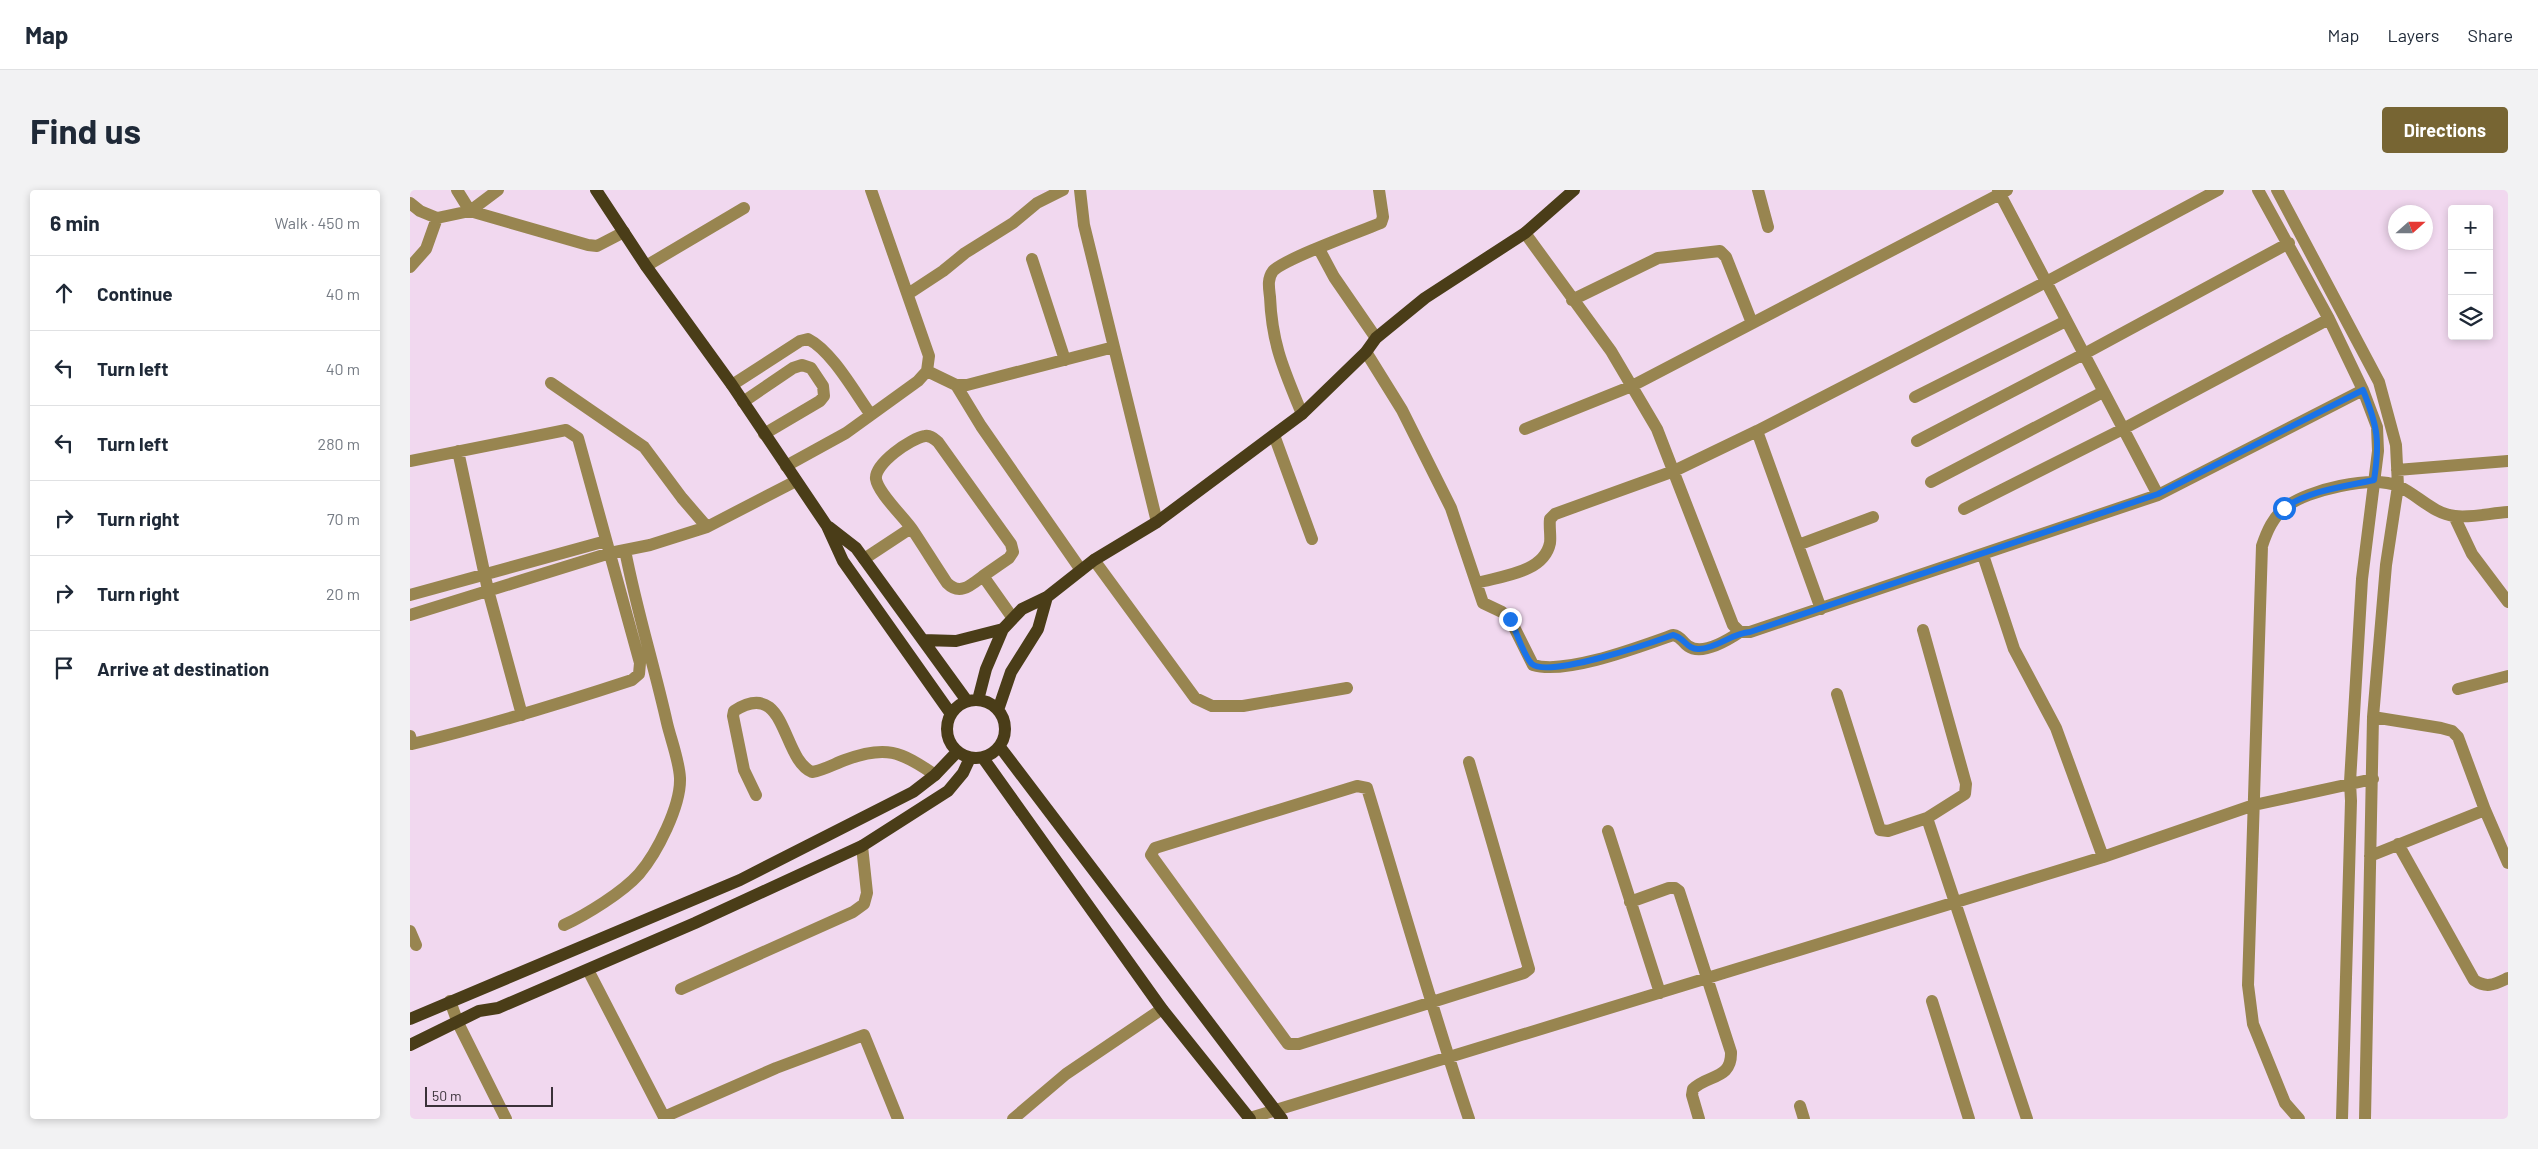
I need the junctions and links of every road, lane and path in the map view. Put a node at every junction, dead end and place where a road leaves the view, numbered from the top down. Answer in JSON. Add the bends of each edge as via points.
{"nodes":[{"id":1,"x":457,"y":190,"type":"edge"},
{"id":2,"x":498,"y":190,"type":"edge"},
{"id":3,"x":596,"y":190,"type":"edge"},
{"id":4,"x":871,"y":190,"type":"edge"},
{"id":5,"x":1062,"y":190,"type":"edge"},
{"id":6,"x":1080,"y":190,"type":"edge"},
{"id":7,"x":1379,"y":190,"type":"edge"},
{"id":8,"x":1574,"y":190,"type":"edge"},
{"id":9,"x":1758,"y":190,"type":"edge"},
{"id":10,"x":2218,"y":190,"type":"edge"},
{"id":11,"x":2258,"y":190,"type":"edge"},
{"id":12,"x":2277,"y":190,"type":"edge"},
{"id":13,"x":2001,"y":191,"type":"edge"},
{"id":14,"x":410,"y":203,"type":"edge"},
{"id":15,"x":744,"y":208,"type":"dead end"},
{"id":16,"x":470,"y":211,"type":"junction"},
{"id":17,"x":437,"y":218,"type":"junction"},
{"id":18,"x":1768,"y":227,"type":"dead end"},
{"id":19,"x":624,"y":232,"type":"junction"},
{"id":20,"x":1525,"y":232,"type":"junction"},
{"id":21,"x":2289,"y":242,"type":"junction"},
{"id":22,"x":1318,"y":249,"type":"junction"},
{"id":23,"x":1032,"y":259,"type":"dead end"},
{"id":24,"x":646,"y":266,"type":"junction"},
{"id":25,"x":410,"y":267,"type":"edge"},
{"id":26,"x":2046,"y":282,"type":"junction"},
{"id":27,"x":908,"y":294,"type":"junction"},
{"id":28,"x":1572,"y":300,"type":"junction"},
{"id":29,"x":2328,"y":319,"type":"junction"},
{"id":30,"x":2066,"y":321,"type":"junction"},
{"id":31,"x":1752,"y":323,"type":"junction"},
{"id":32,"x":1376,"y":338,"type":"junction"},
{"id":33,"x":1114,"y":346,"type":"junction"},
{"id":34,"x":1366,"y":352,"type":"junction"},
{"id":35,"x":2084,"y":354,"type":"junction"},
{"id":36,"x":1065,"y":360,"type":"junction"},
{"id":37,"x":927,"y":370,"type":"junction"},
{"id":38,"x":551,"y":384,"type":"dead end"},
{"id":39,"x":732,"y":385,"type":"junction"},
{"id":40,"x":956,"y":385,"type":"junction"},
{"id":41,"x":1632,"y":386,"type":"junction"},
{"id":42,"x":2363,"y":390,"type":"junction"},
{"id":43,"x":2104,"y":392,"type":"junction"},
{"id":44,"x":1914,"y":397,"type":"dead end"},
{"id":45,"x":743,"y":402,"type":"junction"},
{"id":46,"x":1302,"y":414,"type":"junction"},
{"id":47,"x":871,"y":415,"type":"junction"},
{"id":48,"x":1525,"y":429,"type":"dead end"},
{"id":49,"x":2123,"y":429,"type":"junction"},
{"id":50,"x":1757,"y":431,"type":"junction"},
{"id":51,"x":764,"y":434,"type":"junction"},
{"id":52,"x":1274,"y":435,"type":"junction"},
{"id":53,"x":1917,"y":441,"type":"dead end"},
{"id":54,"x":458,"y":452,"type":"junction"},
{"id":55,"x":410,"y":461,"type":"edge"},
{"id":56,"x":2508,"y":461,"type":"edge"},
{"id":57,"x":786,"y":466,"type":"junction"},
{"id":58,"x":2397,"y":470,"type":"junction"},
{"id":59,"x":1674,"y":471,"type":"junction"},
{"id":60,"x":2374,"y":480,"type":"junction"},
{"id":61,"x":796,"y":481,"type":"junction"},
{"id":62,"x":1931,"y":482,"type":"dead end"},
{"id":63,"x":2398,"y":486,"type":"junction"},
{"id":64,"x":2158,"y":494,"type":"junction"},
{"id":65,"x":1964,"y":509,"type":"dead end"},
{"id":66,"x":2508,"y":512,"type":"edge"},
{"id":67,"x":2454,"y":516,"type":"junction"},
{"id":68,"x":1873,"y":517,"type":"dead end"},
{"id":69,"x":1157,"y":522,"type":"junction"},
{"id":70,"x":827,"y":526,"type":"junction"},
{"id":71,"x":707,"y":527,"type":"junction"},
{"id":72,"x":911,"y":528,"type":"junction"},
{"id":73,"x":1312,"y":539,"type":"dead end"},
{"id":74,"x":1798,"y":545,"type":"junction"},
{"id":75,"x":608,"y":547,"type":"junction"},
{"id":76,"x":625,"y":550,"type":"junction"},
{"id":77,"x":1983,"y":555,"type":"junction"},
{"id":78,"x":864,"y":559,"type":"junction"},
{"id":79,"x":1094,"y":560,"type":"junction"},
{"id":80,"x":1081,"y":570,"type":"junction"},
{"id":81,"x":486,"y":575,"type":"junction"},
{"id":82,"x":983,"y":576,"type":"junction"},
{"id":83,"x":1477,"y":582,"type":"junction"},
{"id":84,"x":488,"y":590,"type":"junction"},
{"id":85,"x":410,"y":595,"type":"edge"},
{"id":86,"x":1048,"y":597,"type":"junction"},
{"id":87,"x":2508,"y":602,"type":"edge"},
{"id":88,"x":1820,"y":609,"type":"junction"},
{"id":89,"x":410,"y":615,"type":"edge"},
{"id":90,"x":1012,"y":617,"type":"junction"},
{"id":91,"x":1003,"y":629,"type":"junction"},
{"id":92,"x":1923,"y":630,"type":"dead end"},
{"id":93,"x":1740,"y":632,"type":"junction"},
{"id":94,"x":923,"y":640,"type":"junction"},
{"id":95,"x":2508,"y":676,"type":"edge"},
{"id":96,"x":1347,"y":688,"type":"dead end"},
{"id":97,"x":2458,"y":688,"type":"dead end"},
{"id":98,"x":1837,"y":694,"type":"dead end"},
{"id":99,"x":973,"y":701,"type":"junction"},
{"id":100,"x":998,"y":710,"type":"junction"},
{"id":101,"x":951,"y":714,"type":"junction"},
{"id":102,"x":522,"y":715,"type":"junction"},
{"id":103,"x":2373,"y":717,"type":"junction"},
{"id":104,"x":411,"y":742,"type":"edge"},
{"id":105,"x":1000,"y":747,"type":"junction"},
{"id":106,"x":957,"y":752,"type":"junction"},
{"id":107,"x":970,"y":758,"type":"junction"},
{"id":108,"x":983,"y":758,"type":"junction"},
{"id":109,"x":1469,"y":762,"type":"dead end"},
{"id":110,"x":935,"y":775,"type":"junction"},
{"id":111,"x":2372,"y":778,"type":"junction"},
{"id":112,"x":2350,"y":782,"type":"junction"},
{"id":113,"x":756,"y":795,"type":"dead end"},
{"id":114,"x":2254,"y":805,"type":"junction"},
{"id":115,"x":2485,"y":810,"type":"junction"},
{"id":116,"x":1926,"y":818,"type":"junction"},
{"id":117,"x":1608,"y":831,"type":"dead end"},
{"id":118,"x":2398,"y":844,"type":"junction"},
{"id":119,"x":862,"y":846,"type":"junction"},
{"id":120,"x":2370,"y":856,"type":"junction"},
{"id":121,"x":2104,"y":857,"type":"junction"},
{"id":122,"x":2508,"y":863,"type":"edge"},
{"id":123,"x":1630,"y":902,"type":"junction"},
{"id":124,"x":1954,"y":903,"type":"junction"},
{"id":125,"x":564,"y":925,"type":"dead end"},
{"id":126,"x":410,"y":931,"type":"edge"},
{"id":127,"x":416,"y":945,"type":"dead end"},
{"id":128,"x":588,"y":970,"type":"junction"},
{"id":129,"x":1708,"y":978,"type":"junction"},
{"id":130,"x":2508,"y":978,"type":"edge"},
{"id":131,"x":681,"y":989,"type":"dead end"},
{"id":132,"x":1660,"y":993,"type":"junction"},
{"id":133,"x":450,"y":1001,"type":"junction"},
{"id":134,"x":1932,"y":1001,"type":"dead end"},
{"id":135,"x":1432,"y":1002,"type":"junction"},
{"id":136,"x":1162,"y":1009,"type":"junction"},
{"id":137,"x":410,"y":1019,"type":"edge"},
{"id":138,"x":458,"y":1023,"type":"junction"},
{"id":139,"x":410,"y":1045,"type":"edge"},
{"id":140,"x":1448,"y":1058,"type":"junction"},
{"id":141,"x":1800,"y":1106,"type":"dead end"},
{"id":142,"x":1278,"y":1114,"type":"edge"},
{"id":143,"x":665,"y":1118,"type":"edge"},
{"id":144,"x":506,"y":1119,"type":"edge"},
{"id":145,"x":898,"y":1119,"type":"edge"},
{"id":146,"x":1013,"y":1119,"type":"edge"},
{"id":147,"x":1250,"y":1119,"type":"edge"},
{"id":148,"x":1469,"y":1119,"type":"edge"},
{"id":149,"x":1699,"y":1119,"type":"edge"},
{"id":150,"x":1804,"y":1119,"type":"edge"},
{"id":151,"x":1969,"y":1119,"type":"edge"},
{"id":152,"x":2027,"y":1119,"type":"edge"},
{"id":153,"x":2299,"y":1119,"type":"edge"},
{"id":154,"x":2342,"y":1119,"type":"edge"},
{"id":155,"x":2365,"y":1119,"type":"edge"}],
"edges":[{"from":1,"to":16,"type":"street"},
{"from":2,"to":16,"type":"street"},
{"from":3,"to":19,"type":"main road"},
{"from":4,"to":27,"type":"street"},
{"from":5,"to":27,"type":"street","via":[[1038,203]]},
{"from":6,"to":33,"type":"street","via":[[1084,225]]},
{"from":7,"to":22,"type":"street","via":[[1384,217],[1381,223]]},
{"from":8,"to":20,"type":"main road"},
{"from":9,"to":18,"type":"street"},
{"from":10,"to":26,"type":"street"},
{"from":11,"to":21,"type":"street"},
{"from":12,"to":58,"type":"street","via":[[2379,382],[2396,445]]},
{"from":13,"to":26,"type":"street"},
{"from":13,"to":31,"type":"street"},
{"from":14,"to":17,"type":"street"},
{"from":15,"to":24,"type":"street"},
{"from":16,"to":17,"type":"street"},
{"from":16,"to":19,"type":"street","via":[[588,245],[597,246]]},
{"from":17,"to":25,"type":"street","via":[[426,249]]},
{"from":19,"to":24,"type":"main road"},
{"from":20,"to":28,"type":"street"},
{"from":20,"to":32,"type":"main road","via":[[1425,298]]},
{"from":21,"to":29,"type":"street"},
{"from":21,"to":35,"type":"street"},
{"from":22,"to":32,"type":"street"},
{"from":22,"to":46,"type":"street","via":[[1274,270],[1269,279],[1271,328],[1276,352]]},
{"from":23,"to":36,"type":"street"},
{"from":24,"to":39,"type":"main road"},
{"from":26,"to":30,"type":"street"},
{"from":26,"to":50,"type":"street"},
{"from":27,"to":37,"type":"street","via":[[929,356]]},
{"from":28,"to":31,"type":"street","via":[[1658,258],[1720,251],[1726,257]]},
{"from":28,"to":41,"type":"street"},
{"from":29,"to":42,"type":"street"},
{"from":29,"to":49,"type":"street"},
{"from":30,"to":35,"type":"street"},
{"from":30,"to":44,"type":"street"},
{"from":31,"to":41,"type":"street"},
{"from":32,"to":34,"type":"main road"},
{"from":33,"to":36,"type":"street"},
{"from":33,"to":69,"type":"street"},
{"from":34,"to":46,"type":"main road"},
{"from":34,"to":83,"type":"street","via":[[1402,410],[1451,508]]},
{"from":35,"to":43,"type":"street"},
{"from":35,"to":53,"type":"street"},
{"from":36,"to":40,"type":"street"},
{"from":37,"to":40,"type":"street"},
{"from":37,"to":47,"type":"street","via":[[918,381]]},
{"from":38,"to":71,"type":"street","via":[[644,447]]},
{"from":39,"to":45,"type":"main road"},
{"from":39,"to":47,"type":"street","via":[[808,339],[830,358]]},
{"from":40,"to":80,"type":"street"},
{"from":41,"to":48,"type":"street"},
{"from":41,"to":59,"type":"street","via":[[1657,429]]},
{"from":42,"to":60,"type":"street","via":[[2377,427]]},
{"from":42,"to":64,"type":"street"},
{"from":43,"to":49,"type":"street"},
{"from":43,"to":62,"type":"street"},
{"from":45,"to":51,"type":"main road"},
{"from":45,"to":51,"type":"street","via":[[802,365],[811,368],[823,386],[824,396],[820,401]]},
{"from":46,"to":52,"type":"main road"},
{"from":47,"to":57,"type":"street","via":[[846,433]]},
{"from":49,"to":64,"type":"street"},
{"from":49,"to":65,"type":"street"},
{"from":50,"to":59,"type":"street"},
{"from":50,"to":74,"type":"street"},
{"from":51,"to":57,"type":"main road"},
{"from":52,"to":69,"type":"main road"},
{"from":52,"to":73,"type":"street"},
{"from":54,"to":55,"type":"street"},
{"from":54,"to":75,"type":"street","via":[[566,430],[574,434],[578,438]]},
{"from":54,"to":81,"type":"street"},
{"from":56,"to":58,"type":"street"},
{"from":57,"to":61,"type":"main road"},
{"from":58,"to":63,"type":"street"},
{"from":59,"to":83,"type":"street","via":[[1555,514],[1550,519],[1550,542],[1540,562]]},
{"from":59,"to":93,"type":"street","via":[[1733,625]]},
{"from":60,"to":63,"type":"street"},
{"from":60,"to":112,"type":"street","via":[[2362,579]]},
{"from":60,"to":114,"type":"street","via":[[2300,498],[2284,508],[2266,532],[2262,546]]},
{"from":61,"to":70,"type":"main road"},
{"from":61,"to":71,"type":"street"},
{"from":63,"to":67,"type":"street"},
{"from":63,"to":103,"type":"street","via":[[2386,565]]},
{"from":64,"to":77,"type":"street"},
{"from":66,"to":67,"type":"street"},
{"from":67,"to":87,"type":"street","via":[[2472,554]]},
{"from":68,"to":74,"type":"street"},
{"from":69,"to":79,"type":"main road"},
{"from":70,"to":78,"type":"main road","via":[[856,548]]},
{"from":70,"to":101,"type":"main road","via":[[843,561]]},
{"from":71,"to":76,"type":"street"},
{"from":72,"to":78,"type":"street"},
{"from":72,"to":82,"type":"street","via":[[953,589],[967,588]]},
{"from":72,"to":82,"type":"street","via":[[880,488],[876,480],[877,470],[882,462],[917,439],[932,437],[1011,544],[1013,552],[1009,558]]},
{"from":74,"to":88,"type":"street"},
{"from":75,"to":76,"type":"street"},
{"from":75,"to":81,"type":"street"},
{"from":75,"to":84,"type":"street"},
{"from":75,"to":102,"type":"street","via":[[640,664],[639,674],[632,680]]},
{"from":76,"to":125,"type":"street","via":[[633,594],[678,768],[678,796],[667,829],[639,874],[586,915]]},
{"from":77,"to":88,"type":"street"},
{"from":77,"to":121,"type":"street","via":[[2014,649],[2056,728]]},
{"from":78,"to":94,"type":"main road"},
{"from":79,"to":80,"type":"main road"},
{"from":79,"to":96,"type":"street","via":[[1195,698],[1212,706],[1243,706]]},
{"from":80,"to":86,"type":"main road"},
{"from":81,"to":84,"type":"street"},
{"from":81,"to":85,"type":"street"},
{"from":82,"to":90,"type":"street"},
{"from":83,"to":93,"type":"street","via":[[1483,603],[1510,619],[1528,659],[1540,667],[1582,663],[1673,635],[1679,636],[1690,648],[1699,649],[1723,642]]},
{"from":84,"to":89,"type":"street"},
{"from":84,"to":102,"type":"street"},
{"from":86,"to":90,"type":"main road","via":[[1026,606]]},
{"from":86,"to":100,"type":"main road","via":[[1038,628],[1011,672]]},
{"from":88,"to":93,"type":"street","via":[[1750,632]]},
{"from":90,"to":91,"type":"main road"},
{"from":91,"to":94,"type":"main road","via":[[956,642]]},
{"from":91,"to":99,"type":"main road"},
{"from":92,"to":116,"type":"street","via":[[1966,784],[1965,794]]},
{"from":94,"to":99,"type":"main road"},
{"from":95,"to":97,"type":"street"},
{"from":98,"to":116,"type":"street","via":[[1880,830],[1888,831]]},
{"from":99,"to":100,"type":"main road","via":[[989,703]]},
{"from":99,"to":101,"type":"main road"},
{"from":100,"to":105,"type":"main road","via":[[1006,728]]},
{"from":101,"to":106,"type":"main road","via":[[947,734]]},
{"from":102,"to":104,"type":"street"},
{"from":103,"to":111,"type":"street"},
{"from":103,"to":115,"type":"street","via":[[2452,731],[2458,737]]},
{"from":105,"to":108,"type":"main road"},
{"from":105,"to":142,"type":"main road"},
{"from":106,"to":107,"type":"main road"},
{"from":106,"to":110,"type":"main road"},
{"from":107,"to":108,"type":"main road"},
{"from":107,"to":119,"type":"main road","via":[[948,791]]},
{"from":108,"to":136,"type":"main road"},
{"from":109,"to":135,"type":"street","via":[[1529,968],[1524,973]]},
{"from":110,"to":113,"type":"street","via":[[912,759],[882,751],[870,751],[812,772],[800,764],[774,712],[758,703],[741,706],[733,716],[744,770]]},
{"from":110,"to":133,"type":"main road","via":[[884,808],[740,880]]},
{"from":111,"to":112,"type":"street"},
{"from":111,"to":120,"type":"street"},
{"from":112,"to":114,"type":"street"},
{"from":112,"to":154,"type":"street"},
{"from":114,"to":121,"type":"street"},
{"from":114,"to":153,"type":"street","via":[[2248,985],[2252,1024],[2285,1103]]},
{"from":115,"to":118,"type":"street"},
{"from":115,"to":122,"type":"street"},
{"from":116,"to":124,"type":"street"},
{"from":117,"to":123,"type":"street"},
{"from":118,"to":120,"type":"street"},
{"from":118,"to":130,"type":"street","via":[[2474,980],[2485,986]]},
{"from":119,"to":128,"type":"main road"},
{"from":119,"to":131,"type":"street","via":[[867,893],[864,904],[853,912]]},
{"from":120,"to":155,"type":"street"},
{"from":121,"to":124,"type":"street"},
{"from":123,"to":129,"type":"street","via":[[1669,888],[1679,891]]},
{"from":123,"to":132,"type":"street"},
{"from":124,"to":129,"type":"street"},
{"from":124,"to":152,"type":"street"},
{"from":126,"to":127,"type":"street"},
{"from":128,"to":138,"type":"main road","via":[[498,1008],[479,1011]]},
{"from":128,"to":143,"type":"street"},
{"from":129,"to":132,"type":"street"},
{"from":129,"to":149,"type":"street","via":[[1731,1063],[1727,1070],[1693,1089]]},
{"from":132,"to":140,"type":"street"},
{"from":133,"to":137,"type":"main road"},
{"from":133,"to":138,"type":"street"},
{"from":134,"to":151,"type":"street"},
{"from":135,"to":135,"type":"street","via":[[1299,1044],[1288,1044],[1151,855],[1155,848],[1357,786],[1367,788]]},
{"from":135,"to":140,"type":"street"},
{"from":136,"to":146,"type":"street","via":[[1066,1074]]},
{"from":136,"to":147,"type":"main road"},
{"from":138,"to":139,"type":"main road"},
{"from":138,"to":144,"type":"street"},
{"from":140,"to":142,"type":"street"},
{"from":140,"to":148,"type":"street"},
{"from":141,"to":150,"type":"street"},
{"from":142,"to":147,"type":"street"},
{"from":143,"to":145,"type":"street","via":[[776,1068],[864,1035]]}]}
